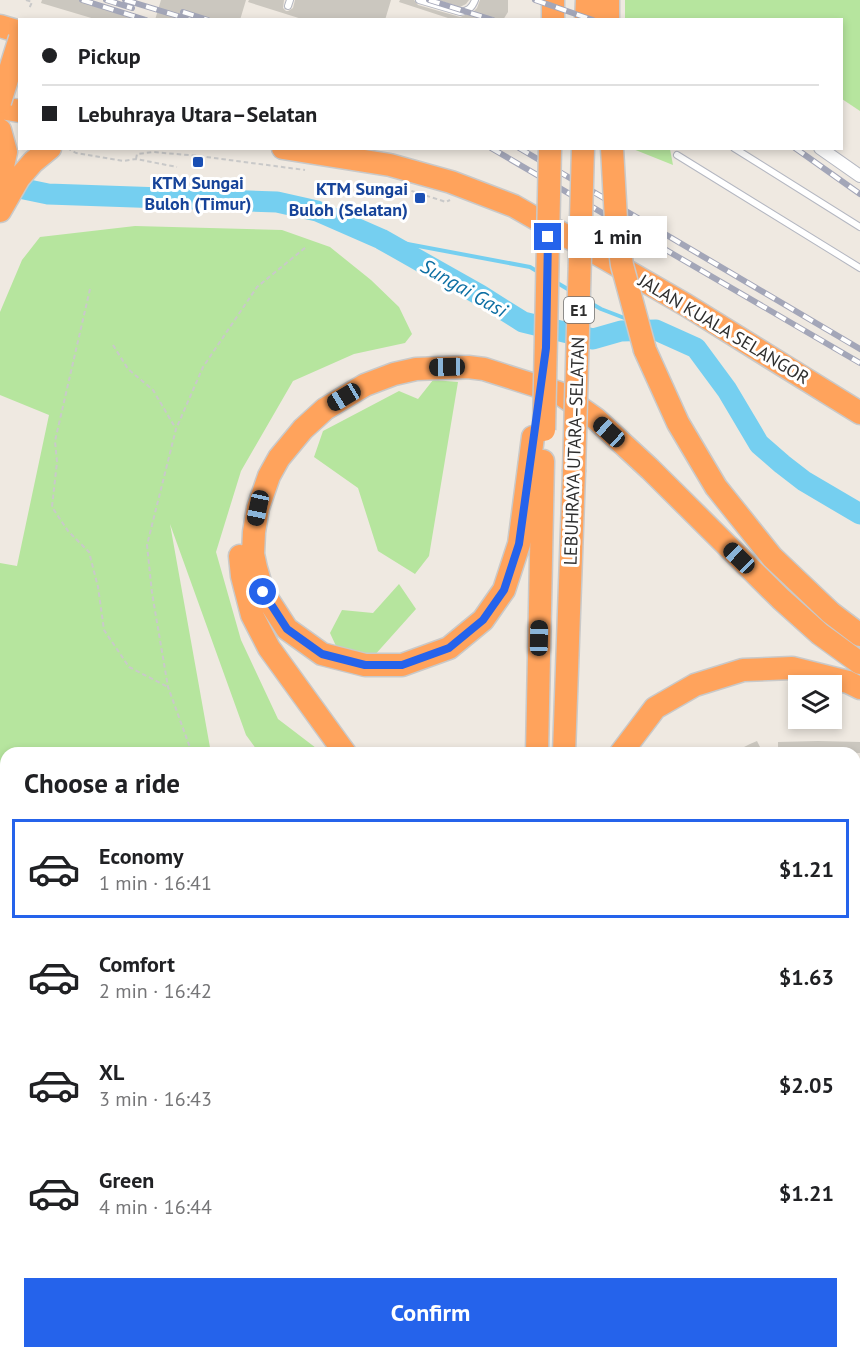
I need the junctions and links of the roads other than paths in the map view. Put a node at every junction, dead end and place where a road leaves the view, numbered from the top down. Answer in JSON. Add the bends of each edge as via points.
{"nodes":[{"id":1,"x":419,"y":0,"type":"edge"},
{"id":2,"x":475,"y":0,"type":"edge"},
{"id":3,"x":554,"y":0,"type":"edge"},
{"id":4,"x":587,"y":0,"type":"edge"},
{"id":5,"x":608,"y":0,"type":"edge"},
{"id":6,"x":553,"y":18,"type":"edge"},
{"id":7,"x":586,"y":18,"type":"edge"},
{"id":8,"x":608,"y":18,"type":"edge"},
{"id":9,"x":8,"y":31,"type":"edge"},
{"id":10,"x":0,"y":56,"type":"edge"},
{"id":11,"x":18,"y":61,"type":"edge"},
{"id":12,"x":0,"y":74,"type":"edge"},
{"id":13,"x":18,"y":79,"type":"edge"},
{"id":14,"x":0,"y":102,"type":"edge"},
{"id":15,"x":0,"y":108,"type":"edge"},
{"id":16,"x":18,"y":111,"type":"edge"},
{"id":17,"x":0,"y":130,"type":"edge"},
{"id":18,"x":48,"y":150,"type":"edge"},
{"id":19,"x":296,"y":150,"type":"edge"},
{"id":20,"x":391,"y":150,"type":"edge"},
{"id":21,"x":550,"y":150,"type":"edge"},
{"id":22,"x":583,"y":150,"type":"edge"},
{"id":23,"x":612,"y":150,"type":"edge"},
{"id":24,"x":738,"y":150,"type":"edge"},
{"id":25,"x":823,"y":150,"type":"edge"},
{"id":26,"x":676,"y":155,"type":"dead end"},
{"id":27,"x":7,"y":176,"type":"edge"},
{"id":28,"x":860,"y":176,"type":"edge"},
{"id":29,"x":0,"y":212,"type":"edge"},
{"id":30,"x":860,"y":227,"type":"edge"},
{"id":31,"x":860,"y":268,"type":"edge"},
{"id":32,"x":860,"y":395,"type":"edge"},
{"id":33,"x":860,"y":413,"type":"edge"},
{"id":34,"x":538,"y":434,"type":"junction"},
{"id":35,"x":860,"y":635,"type":"edge"},
{"id":36,"x":860,"y":647,"type":"edge"},
{"id":37,"x":860,"y":663,"type":"edge"},
{"id":38,"x":860,"y":688,"type":"edge"},
{"id":39,"x":341,"y":747,"type":"edge"},
{"id":40,"x":537,"y":747,"type":"edge"},
{"id":41,"x":564,"y":747,"type":"edge"},
{"id":42,"x":626,"y":747,"type":"edge"}],
"edges":[{"from":1,"to":2,"type":"lane","via":[[460,12],[473,6]]},
{"from":3,"to":6,"type":"highway"},
{"from":4,"to":7,"type":"highway"},
{"from":5,"to":8,"type":"highway"},
{"from":9,"to":14,"type":"highway","bridge":true},
{"from":10,"to":11,"type":"highway"},
{"from":12,"to":13,"type":"highway"},
{"from":15,"to":16,"type":"highway"},
{"from":17,"to":27,"type":"highway"},
{"from":18,"to":27,"type":"highway"},
{"from":19,"to":33,"type":"highway","name":"JALAN KUALA SELANGOR","via":[[390,165],[474,189],[514,206],[686,305]]},
{"from":20,"to":32,"type":"highway","name":"JALAN KUALA SELANGOR","via":[[457,168],[519,192],[606,240]]},
{"from":21,"to":34,"type":"highway","name":"LEBUHRAYA UTARA–SELATAN","number":"E1","bridge":true,"via":[[546,348]]},
{"from":22,"to":41,"type":"highway","name":"LEBUHRAYA UTARA–SELATAN","number":"E1","bridge":true},
{"from":23,"to":35,"type":"highway","bridge":true,"via":[[622,265],[645,350],[678,423],[716,487],[772,557]]},
{"from":24,"to":30,"type":"lane"},
{"from":25,"to":28,"type":"street"},
{"from":26,"to":31,"type":"lane"},
{"from":27,"to":29,"type":"highway"},
{"from":34,"to":37,"type":"highway","via":[[519,544],[504,590],[483,620],[449,648],[402,665],[365,665],[322,654],[287,629],[263,592],[253,554],[258,508],[279,458],[325,409],[365,385],[416,369],[468,367],[559,393],[596,419],[781,599]]},
{"from":34,"to":40,"type":"highway","name":"LEBUHRAYA UTARA–SELATAN","number":"E1"},
{"from":36,"to":39,"type":"highway","via":[[795,596],[639,442],[594,405],[547,376],[493,358],[468,354],[407,357],[350,377],[316,397],[297,415],[258,468],[240,518],[241,569],[252,615],[269,648]]},
{"from":38,"to":42,"type":"highway","via":[[792,668],[744,670],[695,685],[655,708]]}]}
